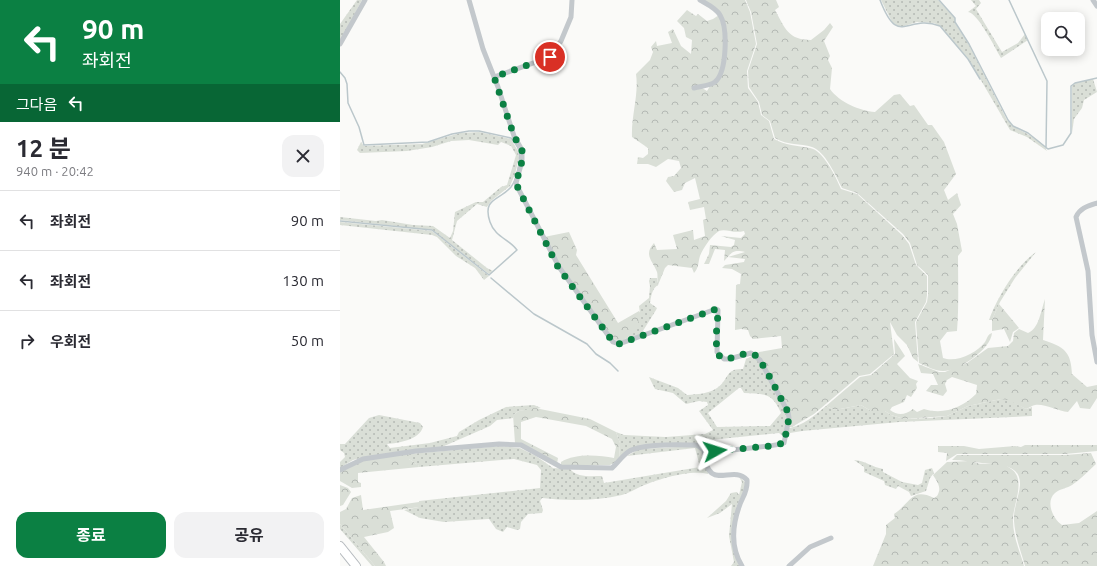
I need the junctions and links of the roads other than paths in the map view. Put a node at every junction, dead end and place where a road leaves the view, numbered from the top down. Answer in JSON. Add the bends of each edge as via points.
{"nodes":[{"id":1,"x":364,"y":0,"type":"edge"},
{"id":2,"x":469,"y":0,"type":"edge"},
{"id":3,"x":572,"y":0,"type":"edge"},
{"id":4,"x":700,"y":0,"type":"edge"},
{"id":5,"x":1093,"y":0,"type":"edge"},
{"id":6,"x":1097,"y":6,"type":"edge"},
{"id":7,"x":340,"y":44,"type":"edge"},
{"id":8,"x":494,"y":77,"type":"junction"},
{"id":9,"x":694,"y":88,"type":"dead end"},
{"id":10,"x":1097,"y":203,"type":"edge"},
{"id":11,"x":1097,"y":362,"type":"edge"},
{"id":12,"x":704,"y":450,"type":"junction"},
{"id":13,"x":340,"y":470,"type":"edge"},
{"id":14,"x":831,"y":538,"type":"dead end"},
{"id":15,"x":340,"y":546,"type":"edge"},
{"id":16,"x":356,"y":566,"type":"edge"},
{"id":17,"x":742,"y":566,"type":"edge"},
{"id":18,"x":789,"y":566,"type":"edge"}],
"edges":[{"from":1,"to":7,"type":"street"},
{"from":2,"to":8,"type":"street","via":[[474,23]]},
{"from":3,"to":8,"type":"street","via":[[571,17],[555,52],[550,57]]},
{"from":4,"to":9,"type":"street","via":[[720,14],[724,24],[725,52],[720,76],[716,81]]},
{"from":5,"to":6,"type":"street"},
{"from":8,"to":12,"type":"street","via":[[514,136],[522,150],[516,183],[518,188],[558,267],[613,342],[626,342],[716,309],[717,352],[720,357],[729,359],[751,353],[765,368],[788,412],[784,443]]},
{"from":10,"to":11,"type":"street","via":[[1083,208],[1076,217],[1088,271],[1092,335]]},
{"from":12,"to":13,"type":"street","via":[[696,445],[639,448],[628,452],[612,468],[561,467],[522,445],[480,445],[364,459]]},
{"from":12,"to":17,"type":"street","via":[[709,471],[720,476],[741,476],[747,480],[746,492],[736,516],[734,544]]},
{"from":14,"to":18,"type":"street","via":[[810,547]]},
{"from":15,"to":16,"type":"highway"}]}
